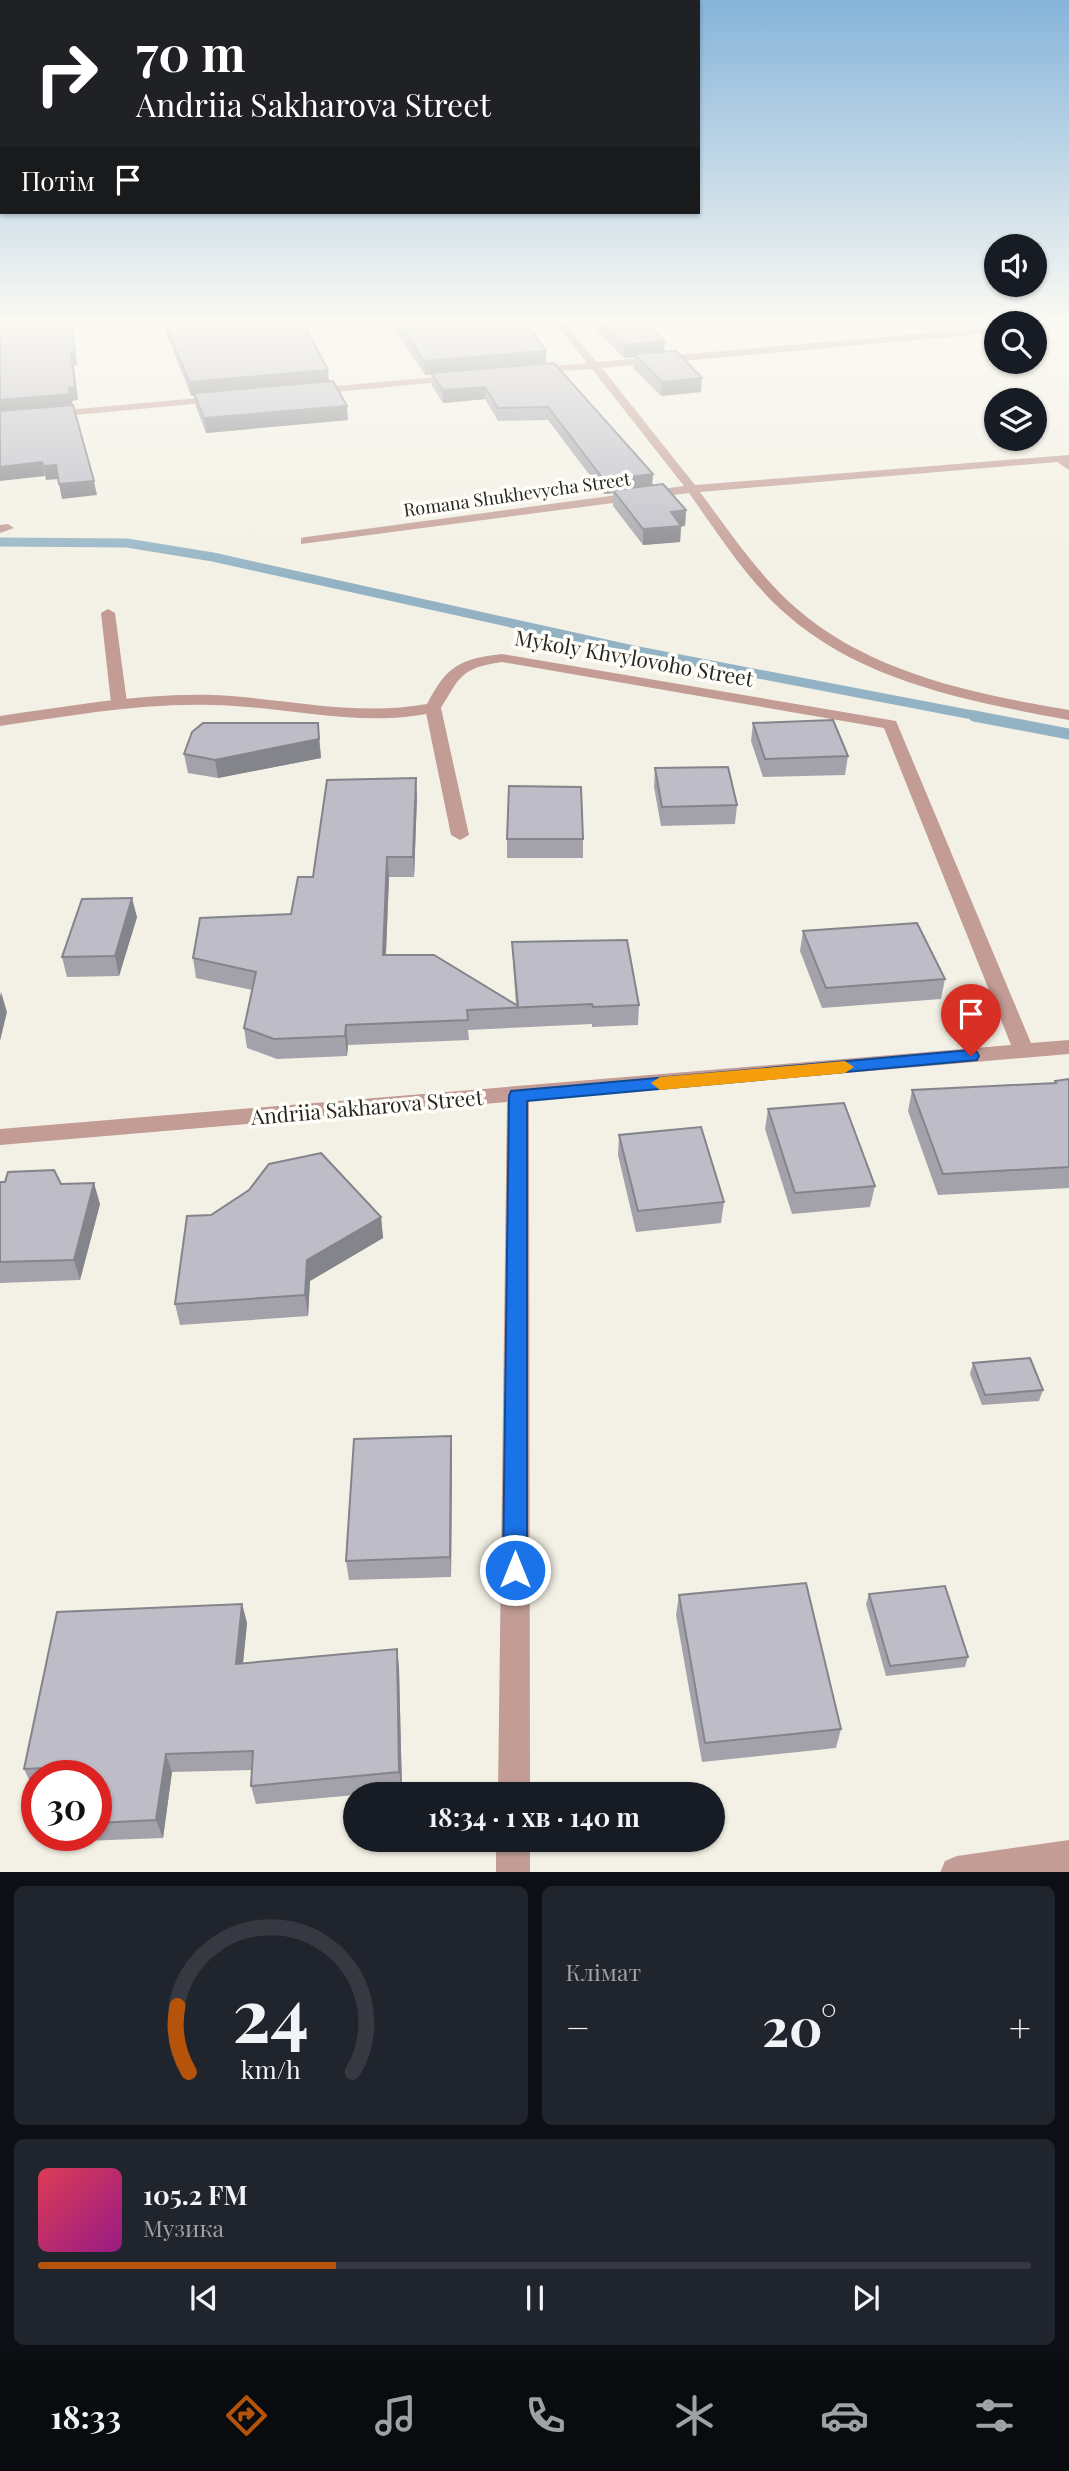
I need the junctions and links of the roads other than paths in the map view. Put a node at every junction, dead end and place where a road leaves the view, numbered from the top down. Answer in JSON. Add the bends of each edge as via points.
{"nodes":[{"id":1,"x":153,"y":405,"type":"edge"},
{"id":2,"x":625,"y":405,"type":"edge"},
{"id":3,"x":0,"y":419,"type":"edge"},
{"id":4,"x":1066,"y":461,"type":"edge"},
{"id":5,"x":692,"y":489,"type":"junction"},
{"id":6,"x":306,"y":541,"type":"dead end"},
{"id":7,"x":108,"y":613,"type":"dead end"},
{"id":8,"x":119,"y":704,"type":"junction"},
{"id":9,"x":433,"y":708,"type":"junction"},
{"id":10,"x":1069,"y":715,"type":"edge"},
{"id":11,"x":0,"y":721,"type":"edge"},
{"id":12,"x":460,"y":835,"type":"dead end"},
{"id":13,"x":1069,"y":1048,"type":"edge"},
{"id":14,"x":1024,"y":1051,"type":"junction"},
{"id":15,"x":518,"y":1096,"type":"junction"},
{"id":16,"x":0,"y":1137,"type":"edge"},
{"id":17,"x":514,"y":1782,"type":"edge"},
{"id":18,"x":513,"y":1852,"type":"edge"},
{"id":19,"x":1069,"y":1857,"type":"edge"},
{"id":20,"x":513,"y":1872,"type":"edge"},
{"id":21,"x":957,"y":1872,"type":"edge"}],
"edges":[{"from":1,"to":3,"type":"street"},
{"from":2,"to":5,"type":"street"},
{"from":4,"to":5,"type":"street","name":"Romana Shukhevycha Street"},
{"from":5,"to":6,"type":"street","name":"Romana Shukhevycha Street"},
{"from":5,"to":10,"type":"street","via":[[768,592],[830,641],[901,673],[1026,708]]},
{"from":7,"to":8,"type":"street"},
{"from":8,"to":9,"type":"street","via":[[213,700],[390,716]]},
{"from":8,"to":11,"type":"street"},
{"from":9,"to":12,"type":"lane"},
{"from":9,"to":14,"type":"street","name":"Mykoly Khvylovoho Street","via":[[453,671],[473,661],[502,658],[890,724]]},
{"from":13,"to":14,"type":"street","name":"Andriia Sakharova Street"},
{"from":14,"to":15,"type":"street","name":"Andriia Sakharova Street"},
{"from":15,"to":16,"type":"street","name":"Andriia Sakharova Street"},
{"from":15,"to":17,"type":"street"},
{"from":18,"to":20,"type":"street"},
{"from":19,"to":21,"type":"street"}]}
